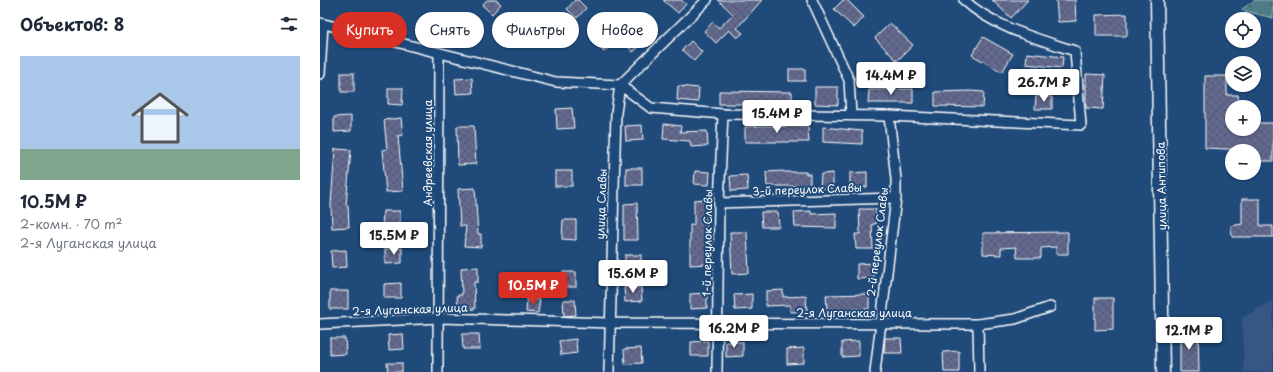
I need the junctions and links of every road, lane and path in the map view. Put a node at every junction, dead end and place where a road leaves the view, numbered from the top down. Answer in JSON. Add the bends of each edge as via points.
{"nodes":[{"id":1,"x":707,"y":0,"type":"edge"},
{"id":2,"x":812,"y":0,"type":"edge"},
{"id":3,"x":964,"y":0,"type":"edge"},
{"id":4,"x":1158,"y":0,"type":"edge"},
{"id":5,"x":322,"y":24,"type":"edge"},
{"id":6,"x":439,"y":54,"type":"junction"},
{"id":7,"x":320,"y":74,"type":"edge"},
{"id":8,"x":620,"y":85,"type":"junction"},
{"id":9,"x":723,"y":114,"type":"junction"},
{"id":10,"x":851,"y":114,"type":"junction"},
{"id":11,"x":889,"y":116,"type":"junction"},
{"id":12,"x":896,"y":198,"type":"junction"},
{"id":13,"x":719,"y":203,"type":"junction"},
{"id":14,"x":1050,"y":307,"type":"dead end"},
{"id":15,"x":440,"y":318,"type":"junction"},
{"id":16,"x":610,"y":323,"type":"junction"},
{"id":17,"x":320,"y":324,"type":"edge"},
{"id":18,"x":718,"y":324,"type":"junction"},
{"id":19,"x":978,"y":324,"type":"junction"},
{"id":20,"x":879,"y":325,"type":"junction"},
{"id":21,"x":438,"y":372,"type":"edge"},
{"id":22,"x":609,"y":372,"type":"edge"},
{"id":23,"x":717,"y":372,"type":"edge"},
{"id":24,"x":874,"y":372,"type":"edge"},
{"id":25,"x":979,"y":372,"type":"edge"},
{"id":26,"x":1163,"y":372,"type":"edge"}],
"edges":[{"from":1,"to":8,"type":"street"},
{"from":2,"to":10,"type":"street","via":[[849,80]]},
{"from":3,"to":11,"type":"street","via":[[972,8],[1018,32],[1075,51],[1081,125]]},
{"from":4,"to":26,"type":"main road","name":"улица Антипова"},
{"from":5,"to":6,"type":"street"},
{"from":5,"to":7,"type":"street"},
{"from":6,"to":8,"type":"street","via":[[556,82]]},
{"from":6,"to":15,"type":"street","name":"Андреевская улица"},
{"from":8,"to":9,"type":"street","via":[[651,108]]},
{"from":8,"to":16,"type":"street","name":"улица Славы","via":[[616,113]]},
{"from":9,"to":10,"type":"street"},
{"from":9,"to":13,"type":"street","name":"1-й переулок Славы"},
{"from":10,"to":11,"type":"street"},
{"from":11,"to":12,"type":"street","name":"2-й переулок Славы"},
{"from":12,"to":13,"type":"street","name":"3-й переулок Славы"},
{"from":12,"to":20,"type":"street","name":"2-й переулок Славы"},
{"from":13,"to":18,"type":"street","name":"1-й переулок Славы"},
{"from":14,"to":19,"type":"street","name":"2-я Луганская улица","via":[[1015,319]]},
{"from":15,"to":16,"type":"street","name":"2-я Луганская улица"},
{"from":15,"to":17,"type":"street","name":"2-я Луганская улица"},
{"from":15,"to":21,"type":"street","name":"Андреевская улица"},
{"from":16,"to":18,"type":"street","name":"2-я Луганская улица"},
{"from":16,"to":22,"type":"street","name":"улица Славы"},
{"from":18,"to":20,"type":"street","name":"2-я Луганская улица"},
{"from":18,"to":23,"type":"street","name":"1-й переулок Славы"},
{"from":19,"to":20,"type":"street","name":"2-я Луганская улица"},
{"from":19,"to":25,"type":"street"},
{"from":20,"to":24,"type":"street","name":"2-й переулок Славы"}]}
